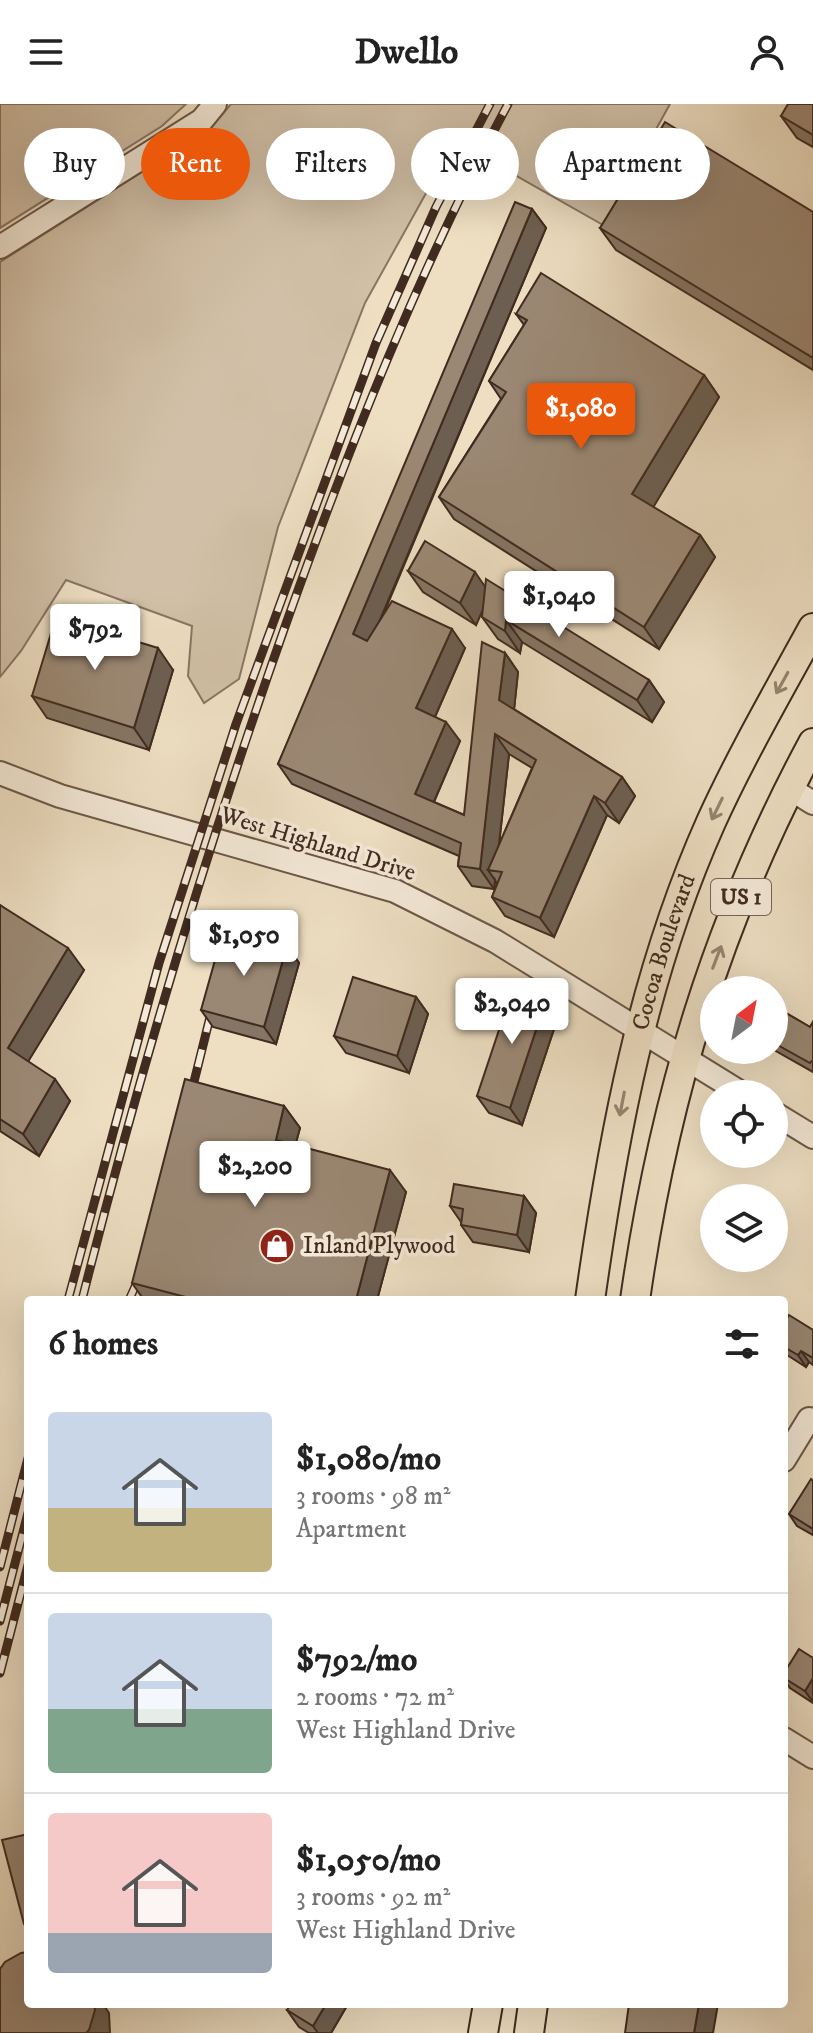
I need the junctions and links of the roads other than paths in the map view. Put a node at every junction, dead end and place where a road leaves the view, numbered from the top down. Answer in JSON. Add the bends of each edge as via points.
{"nodes":[{"id":1,"x":215,"y":104,"type":"edge"},
{"id":2,"x":0,"y":247,"type":"edge"},
{"id":3,"x":813,"y":628,"type":"edge"},
{"id":4,"x":813,"y":743,"type":"edge"},
{"id":5,"x":0,"y":773,"type":"edge"},
{"id":6,"x":789,"y":788,"type":"junction"},
{"id":7,"x":813,"y":803,"type":"edge"},
{"id":8,"x":641,"y":1028,"type":"junction"},
{"id":9,"x":683,"y":1057,"type":"junction"},
{"id":10,"x":720,"y":1080,"type":"edge"},
{"id":11,"x":788,"y":1122,"type":"edge"},
{"id":12,"x":813,"y":1137,"type":"edge"},
{"id":13,"x":591,"y":1296,"type":"edge"},
{"id":14,"x":636,"y":1296,"type":"edge"},
{"id":15,"x":811,"y":1420,"type":"edge"},
{"id":16,"x":788,"y":1454,"type":"edge"},
{"id":17,"x":788,"y":1741,"type":"edge"},
{"id":18,"x":813,"y":1757,"type":"edge"},
{"id":19,"x":487,"y":2008,"type":"edge"},
{"id":20,"x":532,"y":2008,"type":"edge"},
{"id":21,"x":483,"y":2033,"type":"edge"},
{"id":22,"x":529,"y":2033,"type":"edge"}],
"edges":[{"from":1,"to":2,"type":"street","via":[[202,120]]},
{"from":3,"to":8,"type":"main road","name":"Cocoa Boulevard","number":"US 1","one_way":true,"via":[[710,824],[661,956]]},
{"from":4,"to":6,"type":"main road","name":"Cocoa Boulevard","number":"US 1"},
{"from":5,"to":8,"type":"street","name":"West Highland Drive","via":[[60,796],[395,891],[495,941]]},
{"from":6,"to":7,"type":"street"},
{"from":9,"to":6,"type":"main road","name":"Cocoa Boulevard","number":"US 1","one_way":true,"via":[[731,920]]},
{"from":8,"to":9,"type":"street","name":"West Highland Drive"},
{"from":8,"to":13,"type":"main road","name":"Cocoa Boulevard","number":"US 1","one_way":true,"via":[[623,1097]]},
{"from":9,"to":10,"type":"street","name":"West Highland Drive"},
{"from":9,"to":14,"type":"main road","name":"Cocoa Boulevard","number":"US 1","via":[[655,1171]]},
{"from":11,"to":12,"type":"street"},
{"from":15,"to":16,"type":"street"},
{"from":17,"to":18,"type":"street"},
{"from":19,"to":21,"type":"main road"},
{"from":20,"to":22,"type":"main road"}]}
